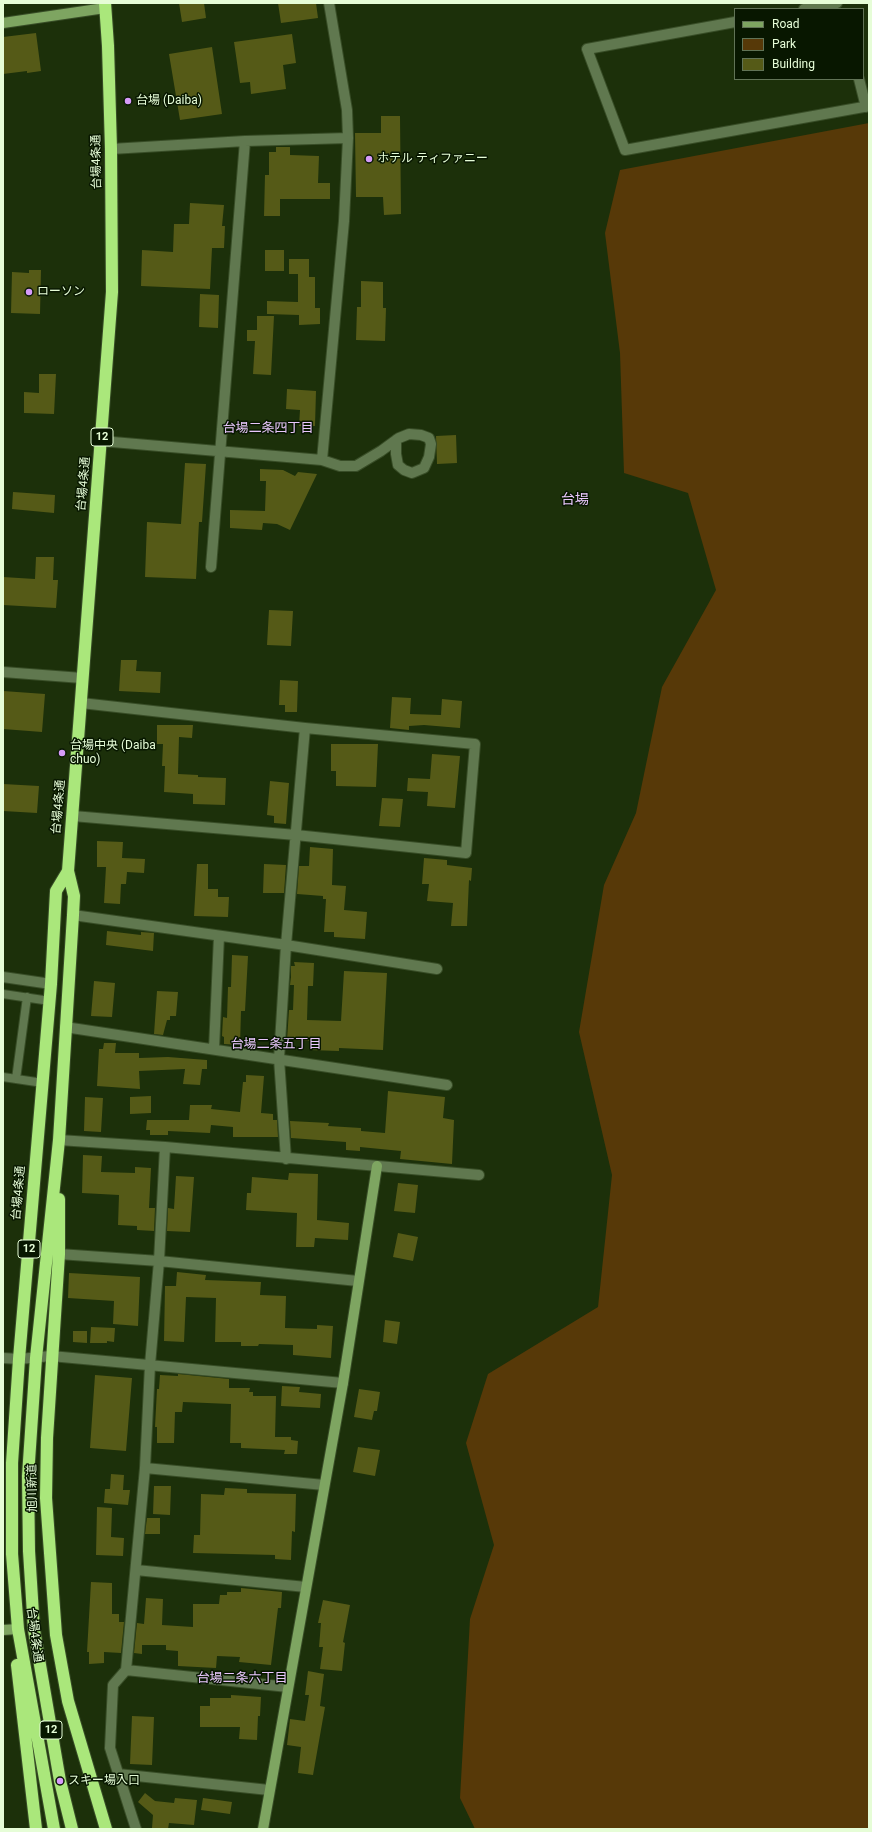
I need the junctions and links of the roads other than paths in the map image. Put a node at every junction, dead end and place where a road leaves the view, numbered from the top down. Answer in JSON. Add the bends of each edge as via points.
{"nodes":[{"id":1,"x":329,"y":3,"type":"edge"},
{"id":2,"x":837,"y":3,"type":"edge"},
{"id":3,"x":105,"y":5,"type":"edge"},
{"id":4,"x":810,"y":8,"type":"edge"},
{"id":5,"x":734,"y":22,"type":"edge"},
{"id":6,"x":3,"y":23,"type":"edge"},
{"id":7,"x":859,"y":80,"type":"edge"},
{"id":8,"x":867,"y":106,"type":"edge"},
{"id":9,"x":348,"y":138,"type":"junction"},
{"id":10,"x":245,"y":141,"type":"junction"},
{"id":11,"x":111,"y":149,"type":"junction"},
{"id":12,"x":396,"y":440,"type":"dead end"},
{"id":13,"x":102,"y":441,"type":"junction"},
{"id":14,"x":222,"y":451,"type":"junction"},
{"id":15,"x":322,"y":460,"type":"junction"},
{"id":16,"x":212,"y":568,"type":"dead end"},
{"id":17,"x":3,"y":672,"type":"edge"},
{"id":18,"x":82,"y":678,"type":"junction"},
{"id":19,"x":81,"y":703,"type":"junction"},
{"id":20,"x":305,"y":728,"type":"junction"},
{"id":21,"x":73,"y":816,"type":"junction"},
{"id":22,"x":296,"y":835,"type":"junction"},
{"id":23,"x":68,"y":871,"type":"junction"},
{"id":24,"x":73,"y":914,"type":"junction"},
{"id":25,"x":219,"y":936,"type":"junction"},
{"id":26,"x":286,"y":945,"type":"junction"},
{"id":27,"x":437,"y":969,"type":"dead end"},
{"id":28,"x":3,"y":977,"type":"edge"},
{"id":29,"x":51,"y":984,"type":"junction"},
{"id":30,"x":3,"y":994,"type":"edge"},
{"id":31,"x":27,"y":997,"type":"junction"},
{"id":32,"x":50,"y":1001,"type":"junction"},
{"id":33,"x":66,"y":1027,"type":"junction"},
{"id":34,"x":214,"y":1049,"type":"junction"},
{"id":35,"x":279,"y":1059,"type":"junction"},
{"id":36,"x":3,"y":1077,"type":"edge"},
{"id":37,"x":16,"y":1079,"type":"junction"},
{"id":38,"x":43,"y":1083,"type":"junction"},
{"id":39,"x":446,"y":1085,"type":"dead end"},
{"id":40,"x":59,"y":1140,"type":"junction"},
{"id":41,"x":165,"y":1148,"type":"junction"},
{"id":42,"x":286,"y":1159,"type":"junction"},
{"id":43,"x":378,"y":1166,"type":"junction"},
{"id":44,"x":479,"y":1175,"type":"dead end"},
{"id":45,"x":59,"y":1254,"type":"junction"},
{"id":46,"x":159,"y":1261,"type":"junction"},
{"id":47,"x":358,"y":1281,"type":"junction"},
{"id":48,"x":51,"y":1356,"type":"junction"},
{"id":49,"x":3,"y":1358,"type":"edge"},
{"id":50,"x":36,"y":1358,"type":"junction"},
{"id":51,"x":19,"y":1359,"type":"junction"},
{"id":52,"x":150,"y":1365,"type":"junction"},
{"id":53,"x":343,"y":1383,"type":"junction"},
{"id":54,"x":145,"y":1468,"type":"junction"},
{"id":55,"x":324,"y":1485,"type":"junction"},
{"id":56,"x":136,"y":1570,"type":"junction"},
{"id":57,"x":306,"y":1587,"type":"junction"},
{"id":58,"x":18,"y":1629,"type":"junction"},
{"id":59,"x":3,"y":1630,"type":"edge"},
{"id":60,"x":34,"y":1630,"type":"junction"},
{"id":61,"x":56,"y":1635,"type":"junction"},
{"id":62,"x":126,"y":1670,"type":"junction"},
{"id":63,"x":288,"y":1687,"type":"junction"},
{"id":64,"x":118,"y":1774,"type":"junction"},
{"id":65,"x":269,"y":1790,"type":"junction"},
{"id":66,"x":36,"y":1829,"type":"edge"},
{"id":67,"x":54,"y":1829,"type":"edge"},
{"id":68,"x":72,"y":1829,"type":"edge"},
{"id":69,"x":106,"y":1829,"type":"edge"},
{"id":70,"x":136,"y":1829,"type":"edge"},
{"id":71,"x":263,"y":1829,"type":"edge"}],
"edges":[{"from":1,"to":9,"type":"street","via":[[347,110]]},
{"from":2,"to":4,"type":"street"},
{"from":3,"to":6,"type":"street"},
{"from":3,"to":11,"type":"highway","name":"台場4条通","number":"12"},
{"from":5,"to":8,"type":"street","via":[[587,49],[625,150]]},
{"from":7,"to":8,"type":"street"},
{"from":9,"to":10,"type":"street"},
{"from":9,"to":15,"type":"street","via":[[344,221]]},
{"from":10,"to":11,"type":"street"},
{"from":10,"to":14,"type":"street"},
{"from":11,"to":13,"type":"highway","name":"台場4条通","number":"12","via":[[112,292]]},
{"from":12,"to":15,"type":"street","via":[[356,466],[340,466]]},
{"from":13,"to":14,"type":"street"},
{"from":13,"to":18,"type":"highway","name":"台場4条通","number":"12"},
{"from":14,"to":15,"type":"street"},
{"from":14,"to":16,"type":"street"},
{"from":17,"to":18,"type":"street"},
{"from":18,"to":19,"type":"highway","name":"台場4条通","number":"12"},
{"from":19,"to":20,"type":"street"},
{"from":19,"to":21,"type":"highway","name":"台場4条通","number":"12"},
{"from":20,"to":22,"type":"street"},
{"from":20,"to":22,"type":"street","via":[[475,744],[466,853]]},
{"from":21,"to":22,"type":"street"},
{"from":21,"to":23,"type":"highway","name":"台場4条通","number":"12"},
{"from":22,"to":26,"type":"street"},
{"from":23,"to":24,"type":"highway","name":"台場4条通","number":"12","via":[[74,896]]},
{"from":23,"to":29,"type":"highway","name":"台場4条通","number":"12","via":[[56,891]]},
{"from":24,"to":25,"type":"street"},
{"from":24,"to":33,"type":"highway","name":"台場4条通","number":"12"},
{"from":25,"to":26,"type":"street"},
{"from":25,"to":34,"type":"street"},
{"from":26,"to":27,"type":"street"},
{"from":26,"to":35,"type":"street"},
{"from":28,"to":29,"type":"street"},
{"from":29,"to":32,"type":"highway","name":"台場4条通","number":"12"},
{"from":30,"to":31,"type":"lane"},
{"from":31,"to":32,"type":"lane"},
{"from":31,"to":37,"type":"lane"},
{"from":32,"to":38,"type":"highway","name":"台場4条通","number":"12"},
{"from":33,"to":34,"type":"street"},
{"from":33,"to":40,"type":"highway","name":"台場4条通","number":"12"},
{"from":34,"to":35,"type":"street"},
{"from":35,"to":39,"type":"street"},
{"from":35,"to":42,"type":"street"},
{"from":36,"to":37,"type":"lane"},
{"from":37,"to":38,"type":"lane"},
{"from":38,"to":51,"type":"highway","name":"台場4条通","number":"12"},
{"from":40,"to":41,"type":"street"},
{"from":40,"to":45,"type":"highway","name":"旭川新道","number":"12"},
{"from":40,"to":50,"type":"highway","name":"台場4条通","number":"12"},
{"from":41,"to":42,"type":"street"},
{"from":41,"to":46,"type":"street"},
{"from":42,"to":43,"type":"street"},
{"from":43,"to":44,"type":"street"},
{"from":43,"to":47,"type":"street"},
{"from":45,"to":46,"type":"street"},
{"from":45,"to":48,"type":"highway","name":"旭川新道","number":"12"},
{"from":46,"to":47,"type":"street"},
{"from":46,"to":52,"type":"street"},
{"from":47,"to":53,"type":"street"},
{"from":48,"to":50,"type":"street"},
{"from":48,"to":52,"type":"street"},
{"from":48,"to":61,"type":"highway","name":"旭川新道","number":"12","via":[[46,1498]]},
{"from":49,"to":51,"type":"street"},
{"from":50,"to":51,"type":"street"},
{"from":50,"to":60,"type":"highway","name":"台場4条通","number":"12","via":[[28,1476]]},
{"from":51,"to":58,"type":"highway","name":"台場4条通","number":"12","via":[[12,1463],[12,1547]]},
{"from":52,"to":53,"type":"street"},
{"from":52,"to":54,"type":"street"},
{"from":53,"to":55,"type":"street"},
{"from":54,"to":55,"type":"street"},
{"from":54,"to":56,"type":"street"},
{"from":55,"to":57,"type":"street"},
{"from":56,"to":57,"type":"street"},
{"from":56,"to":62,"type":"street"},
{"from":57,"to":63,"type":"street"},
{"from":58,"to":59,"type":"street"},
{"from":58,"to":60,"type":"highway"},
{"from":58,"to":66,"type":"highway","number":"12","via":[[16,1662]]},
{"from":58,"to":67,"type":"highway","name":"台場4条通","number":"12"},
{"from":60,"to":61,"type":"highway"},
{"from":60,"to":68,"type":"highway","name":"台場4条通","number":"12","via":[[60,1781]]},
{"from":61,"to":69,"type":"highway","name":"旭川新道","number":"12","via":[[68,1701]]},
{"from":62,"to":63,"type":"street"},
{"from":62,"to":64,"type":"street","via":[[113,1685],[110,1748]]},
{"from":63,"to":65,"type":"street"},
{"from":64,"to":65,"type":"street"},
{"from":64,"to":70,"type":"street"},
{"from":65,"to":71,"type":"street"}]}
